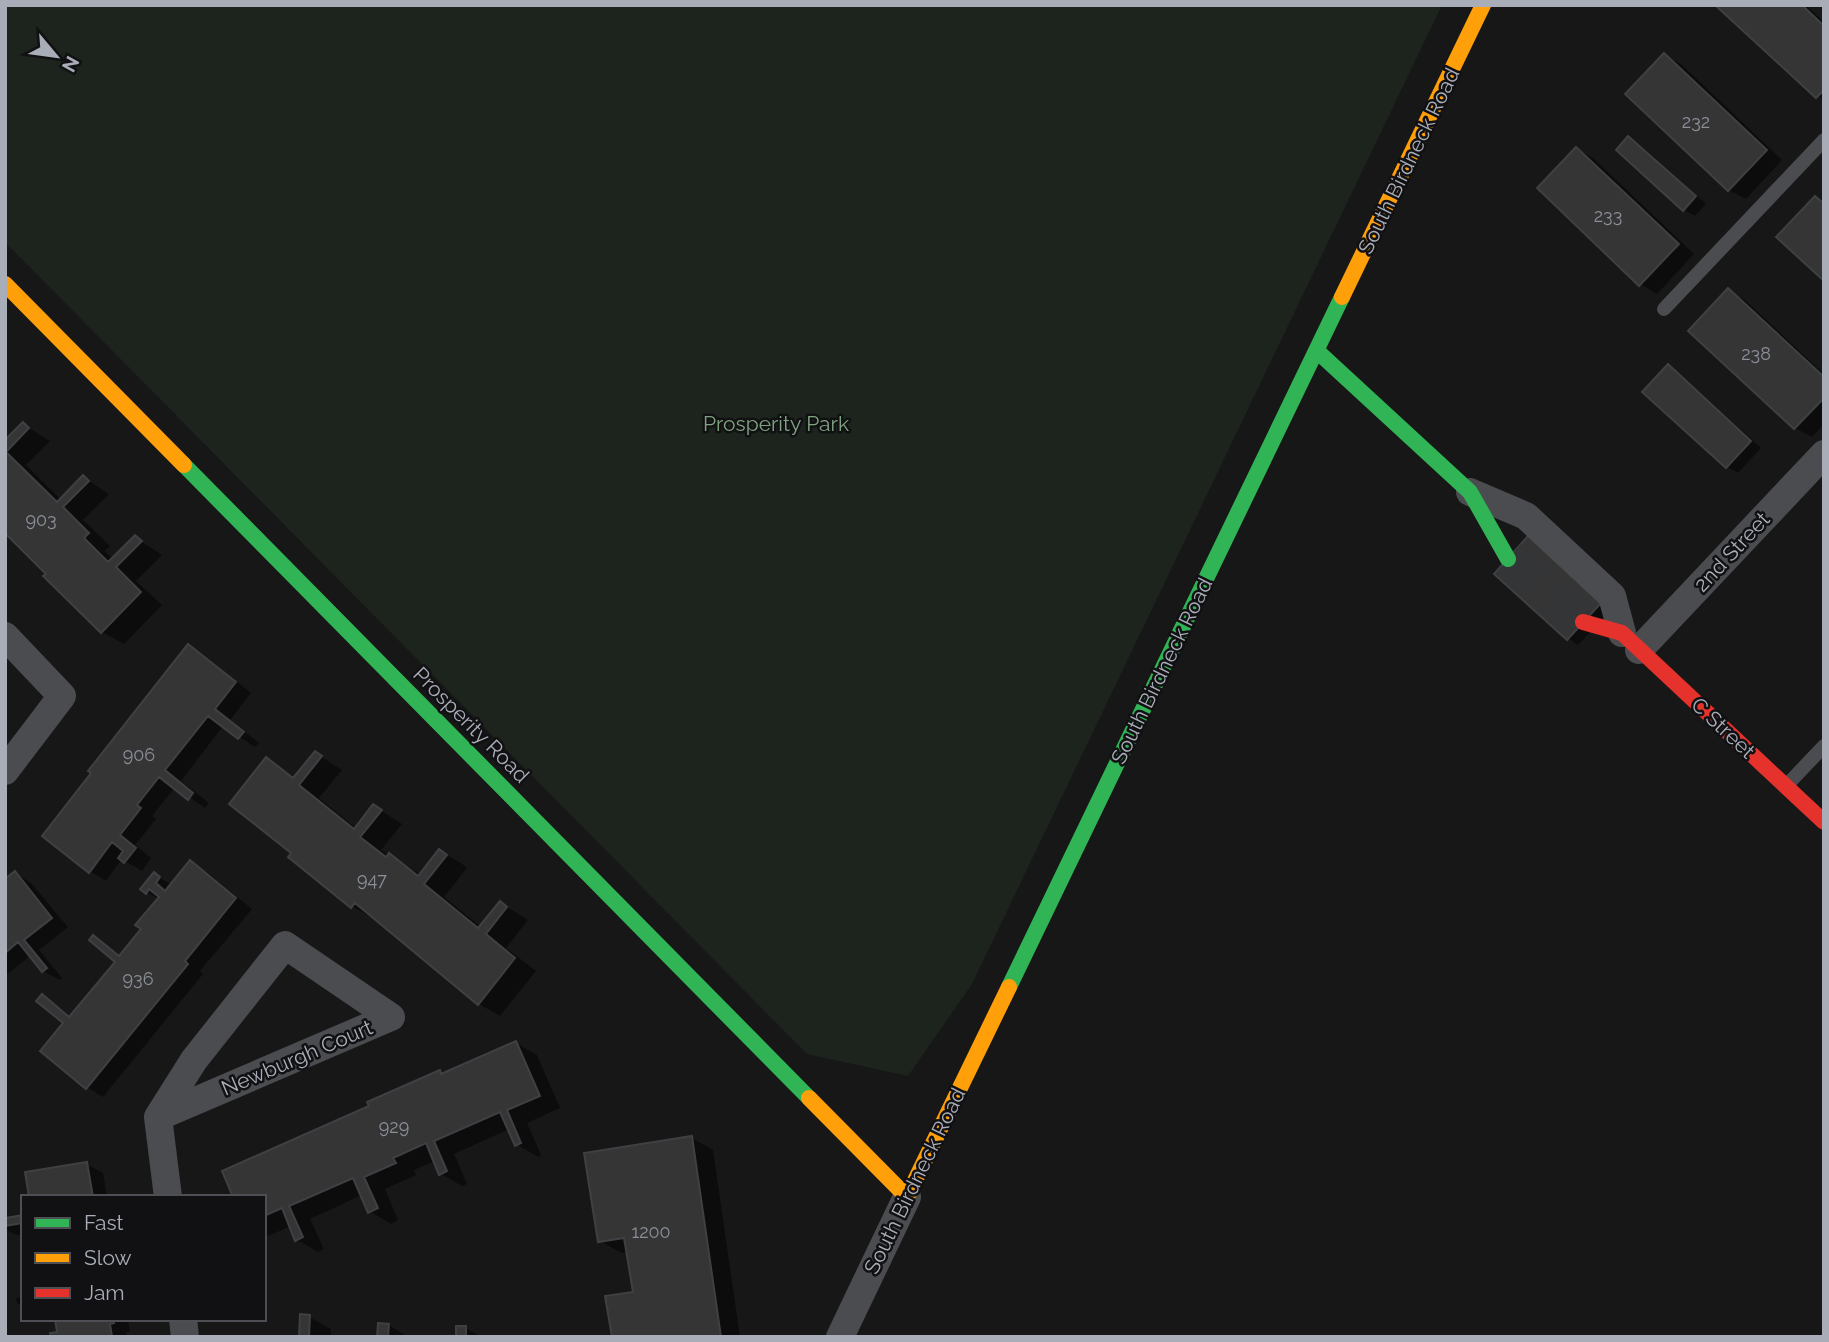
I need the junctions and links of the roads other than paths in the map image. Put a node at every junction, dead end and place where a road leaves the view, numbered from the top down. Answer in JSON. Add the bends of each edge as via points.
{"nodes":[{"id":1,"x":1483,"y":5,"type":"edge"},
{"id":2,"x":1824,"y":140,"type":"edge"},
{"id":3,"x":5,"y":284,"type":"edge"},
{"id":4,"x":1664,"y":309,"type":"dead end"},
{"id":5,"x":1318,"y":351,"type":"junction"},
{"id":6,"x":1824,"y":454,"type":"edge"},
{"id":7,"x":1469,"y":492,"type":"junction"},
{"id":8,"x":1508,"y":559,"type":"tunnel mouth"},
{"id":9,"x":1583,"y":622,"type":"tunnel mouth"},
{"id":10,"x":5,"y":636,"type":"edge"},
{"id":11,"x":1630,"y":642,"type":"junction"},
{"id":12,"x":1824,"y":746,"type":"edge"},
{"id":13,"x":5,"y":771,"type":"edge"},
{"id":14,"x":1786,"y":787,"type":"junction"},
{"id":15,"x":1824,"y":822,"type":"edge"},
{"id":16,"x":158,"y":1117,"type":"junction"},
{"id":17,"x":168,"y":1195,"type":"edge"},
{"id":18,"x":907,"y":1197,"type":"junction"},
{"id":19,"x":840,"y":1337,"type":"edge"}],
"edges":[{"from":1,"to":5,"type":"street","name":"South Birdneck Road"},
{"from":2,"to":4,"type":"lane"},
{"from":3,"to":18,"type":"street","name":"Prosperity Road"},
{"from":5,"to":7,"type":"street"},
{"from":5,"to":18,"type":"street","name":"South Birdneck Road"},
{"from":6,"to":11,"type":"street","name":"2nd Street"},
{"from":7,"to":8,"type":"street"},
{"from":7,"to":11,"type":"street","via":[[1526,516],[1612,596]]},
{"from":9,"to":11,"type":"street","name":"C Street"},
{"from":10,"to":13,"type":"street","via":[[62,696]]},
{"from":11,"to":14,"type":"street","name":"C Street"},
{"from":12,"to":14,"type":"lane"},
{"from":14,"to":15,"type":"street","name":"C Street"},
{"from":16,"to":16,"type":"street","name":"Newburgh Court","via":[[379,1022],[391,1017],[285,945],[194,1060]]},
{"from":16,"to":17,"type":"street"},
{"from":18,"to":19,"type":"street","name":"South Birdneck Road"}]}
